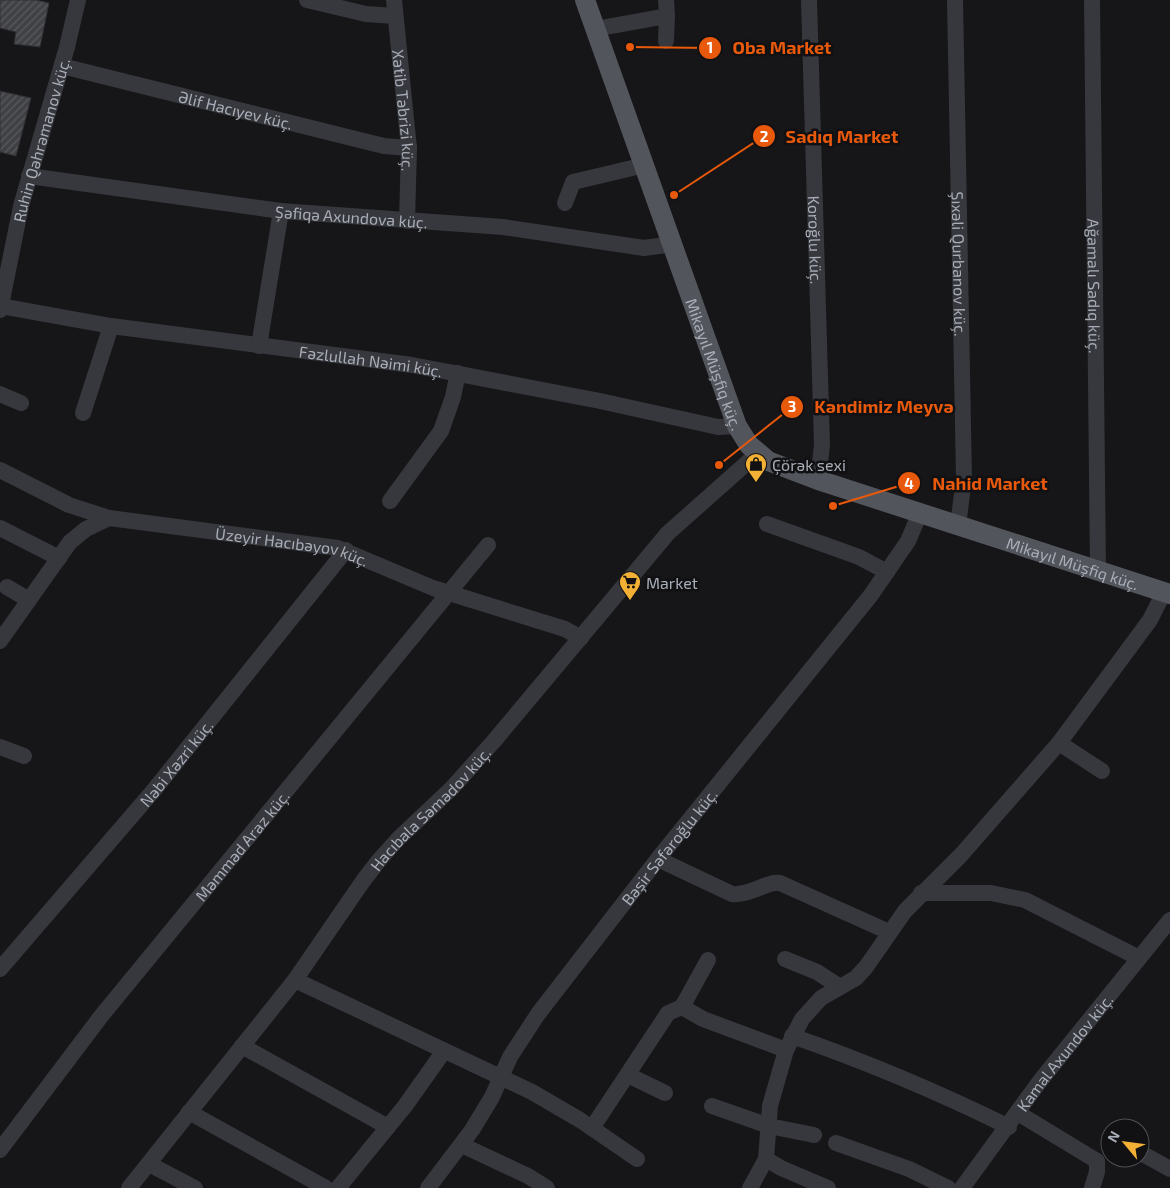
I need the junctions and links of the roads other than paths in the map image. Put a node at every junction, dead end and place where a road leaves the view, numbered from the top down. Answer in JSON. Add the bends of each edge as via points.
{"nodes":[{"id":1,"x":78,"y":0,"type":"edge"},
{"id":2,"x":308,"y":0,"type":"edge"},
{"id":3,"x":585,"y":0,"type":"edge"},
{"id":4,"x":809,"y":0,"type":"edge"},
{"id":5,"x":955,"y":0,"type":"edge"},
{"id":6,"x":1092,"y":0,"type":"edge"},
{"id":7,"x":395,"y":8,"type":"edge"},
{"id":8,"x":666,"y":8,"type":"edge"},
{"id":9,"x":595,"y":29,"type":"junction"},
{"id":10,"x":666,"y":41,"type":"dead end"},
{"id":11,"x":62,"y":66,"type":"junction"},
{"id":12,"x":409,"y":148,"type":"junction"},
{"id":13,"x":645,"y":165,"type":"junction"},
{"id":14,"x":29,"y":176,"type":"junction"},
{"id":15,"x":565,"y":203,"type":"dead end"},
{"id":16,"x":281,"y":211,"type":"junction"},
{"id":17,"x":407,"y":221,"type":"junction"},
{"id":18,"x":673,"y":244,"type":"junction"},
{"id":19,"x":1,"y":308,"type":"edge"},
{"id":20,"x":111,"y":326,"type":"junction"},
{"id":21,"x":259,"y":346,"type":"junction"},
{"id":22,"x":458,"y":373,"type":"junction"},
{"id":23,"x":0,"y":394,"type":"edge"},
{"id":24,"x":21,"y":403,"type":"dead end"},
{"id":25,"x":83,"y":413,"type":"dead end"},
{"id":26,"x":737,"y":426,"type":"junction"},
{"id":27,"x":757,"y":454,"type":"junction"},
{"id":28,"x":0,"y":470,"type":"edge"},
{"id":29,"x":818,"y":480,"type":"junction"},
{"id":30,"x":390,"y":501,"type":"dead end"},
{"id":31,"x":920,"y":513,"type":"junction"},
{"id":32,"x":109,"y":518,"type":"junction"},
{"id":33,"x":767,"y":524,"type":"dead end"},
{"id":34,"x":958,"y":526,"type":"junction"},
{"id":35,"x":0,"y":528,"type":"edge"},
{"id":36,"x":488,"y":545,"type":"dead end"},
{"id":37,"x":346,"y":550,"type":"junction"},
{"id":38,"x":59,"y":558,"type":"junction"},
{"id":39,"x":888,"y":572,"type":"junction"},
{"id":40,"x":1098,"y":572,"type":"junction"},
{"id":41,"x":7,"y":587,"type":"dead end"},
{"id":42,"x":448,"y":593,"type":"junction"},
{"id":43,"x":1167,"y":593,"type":"edge"},
{"id":44,"x":28,"y":600,"type":"junction"},
{"id":45,"x":581,"y":638,"type":"junction"},
{"id":46,"x":0,"y":641,"type":"edge"},
{"id":47,"x":1059,"y":743,"type":"junction"},
{"id":48,"x":0,"y":747,"type":"edge"},
{"id":49,"x":24,"y":756,"type":"dead end"},
{"id":50,"x":1102,"y":771,"type":"dead end"},
{"id":51,"x":658,"y":859,"type":"junction"},
{"id":52,"x":922,"y":894,"type":"junction"},
{"id":53,"x":1170,"y":920,"type":"edge"},
{"id":54,"x":889,"y":932,"type":"junction"},
{"id":55,"x":1139,"y":958,"type":"junction"},
{"id":56,"x":785,"y":959,"type":"dead end"},
{"id":57,"x":708,"y":960,"type":"dead end"},
{"id":58,"x":0,"y":969,"type":"edge"},
{"id":59,"x":295,"y":980,"type":"junction"},
{"id":60,"x":840,"y":987,"type":"junction"},
{"id":61,"x":682,"y":1007,"type":"junction"},
{"id":62,"x":789,"y":1043,"type":"junction"},
{"id":63,"x":242,"y":1046,"type":"junction"},
{"id":64,"x":444,"y":1051,"type":"junction"},
{"id":65,"x":628,"y":1075,"type":"junction"},
{"id":66,"x":500,"y":1077,"type":"junction"},
{"id":67,"x":665,"y":1093,"type":"dead end"},
{"id":68,"x":712,"y":1106,"type":"dead end"},
{"id":69,"x":189,"y":1112,"type":"junction"},
{"id":70,"x":1018,"y":1114,"type":"junction"},
{"id":71,"x":768,"y":1126,"type":"junction"},
{"id":72,"x":388,"y":1127,"type":"junction"},
{"id":73,"x":1009,"y":1127,"type":"junction"},
{"id":74,"x":592,"y":1128,"type":"junction"},
{"id":75,"x":814,"y":1135,"type":"dead end"},
{"id":76,"x":836,"y":1143,"type":"dead end"},
{"id":77,"x":462,"y":1145,"type":"junction"},
{"id":78,"x":0,"y":1150,"type":"edge"},
{"id":79,"x":1150,"y":1158,"type":"edge"},
{"id":80,"x":636,"y":1159,"type":"dead end"},
{"id":81,"x":766,"y":1159,"type":"junction"},
{"id":82,"x":149,"y":1164,"type":"junction"},
{"id":83,"x":1170,"y":1169,"type":"edge"},
{"id":84,"x":129,"y":1188,"type":"edge"},
{"id":85,"x":195,"y":1188,"type":"edge"},
{"id":86,"x":326,"y":1188,"type":"edge"},
{"id":87,"x":338,"y":1188,"type":"edge"},
{"id":88,"x":428,"y":1188,"type":"edge"},
{"id":89,"x":547,"y":1188,"type":"edge"},
{"id":90,"x":750,"y":1188,"type":"edge"},
{"id":91,"x":828,"y":1188,"type":"edge"},
{"id":92,"x":948,"y":1188,"type":"edge"},
{"id":93,"x":962,"y":1188,"type":"edge"},
{"id":94,"x":1092,"y":1188,"type":"edge"}],
"edges":[{"from":1,"to":11,"type":"street","name":"Ruhin Qəhrəmanov küç."},
{"from":2,"to":7,"type":"street","via":[[366,14]]},
{"from":3,"to":9,"type":"main road","name":"Mikayıl Müşfiq küç."},
{"from":4,"to":29,"type":"street","name":"Koroğlu küç.","via":[[822,444]]},
{"from":5,"to":34,"type":"street","name":"Şıxəli Qurbanov küç.","via":[[964,478]]},
{"from":6,"to":40,"type":"street","name":"Ağamalı Sadıq küç."},
{"from":7,"to":12,"type":"street","name":"Xətib Təbrizi küç."},
{"from":8,"to":9,"type":"street"},
{"from":8,"to":10,"type":"street"},
{"from":9,"to":13,"type":"main road","name":"Mikayıl Müşfiq küç."},
{"from":11,"to":12,"type":"street","name":"Əlif Hacıyev küç.","via":[[384,146]]},
{"from":11,"to":14,"type":"street","name":"Ruhin Qəhrəmanov küç."},
{"from":12,"to":17,"type":"street","name":"Xətib Təbrizi küç."},
{"from":13,"to":15,"type":"street","via":[[573,182]]},
{"from":13,"to":18,"type":"main road","name":"Mikayıl Müşfiq küç."},
{"from":14,"to":16,"type":"street","name":"Şəfiqə Axundova küç."},
{"from":14,"to":19,"type":"street","name":"Ruhin Qəhrəmanov küç."},
{"from":16,"to":17,"type":"street","name":"Şəfiqə Axundova küç."},
{"from":16,"to":21,"type":"street"},
{"from":17,"to":18,"type":"street","name":"Şəfiqə Axundova küç.","via":[[503,227],[644,248]]},
{"from":18,"to":26,"type":"main road","name":"Mikayıl Müşfiq küç."},
{"from":19,"to":20,"type":"street","name":"Fəzlullah Nəimi küç."},
{"from":20,"to":21,"type":"street","name":"Fəzlullah Nəimi küç."},
{"from":20,"to":25,"type":"street"},
{"from":21,"to":22,"type":"street","name":"Fəzlullah Nəimi küç."},
{"from":22,"to":26,"type":"street","name":"Fəzlullah Nəimi küç.","via":[[718,427]]},
{"from":22,"to":30,"type":"street","via":[[440,431]]},
{"from":23,"to":24,"type":"street"},
{"from":26,"to":27,"type":"main road","name":"Mikayıl Müşfiq küç."},
{"from":27,"to":29,"type":"main road","name":"Mikayıl Müşfiq küç.","via":[[780,467]]},
{"from":27,"to":45,"type":"street","name":"Hacıbala Səmədov küç.","via":[[668,533]]},
{"from":28,"to":32,"type":"street","name":"Üzeyir Hacıbəyov küç.","via":[[69,505]]},
{"from":29,"to":31,"type":"main road","name":"Mikayıl Müşfiq küç."},
{"from":31,"to":34,"type":"main road","name":"Mikayıl Müşfiq küç."},
{"from":31,"to":39,"type":"street","name":"Bəşir Səfəroğlu küç.","via":[[908,541]]},
{"from":32,"to":37,"type":"street","name":"Üzeyir Hacıbəyov küç."},
{"from":32,"to":38,"type":"street","via":[[86,529],[70,542]]},
{"from":33,"to":39,"type":"street","via":[[859,557]]},
{"from":34,"to":40,"type":"main road","name":"Mikayıl Müşfiq küç."},
{"from":35,"to":38,"type":"street"},
{"from":36,"to":42,"type":"street","name":"Məmməd Araz küç."},
{"from":37,"to":42,"type":"street","name":"Üzeyir Hacıbəyov küç."},
{"from":37,"to":58,"type":"street","name":"Nəbi Xəzri küç.","via":[[154,790]]},
{"from":38,"to":44,"type":"street"},
{"from":39,"to":51,"type":"street","name":"Bəşir Səfəroğlu küç."},
{"from":40,"to":43,"type":"main road","name":"Mikayıl Müşfiq küç."},
{"from":41,"to":44,"type":"street"},
{"from":42,"to":45,"type":"street","name":"Üzeyir Hacıbəyov küç.","via":[[565,629]]},
{"from":42,"to":78,"type":"street","name":"Məmməd Araz küç.","via":[[102,1015]]},
{"from":43,"to":47,"type":"street"},
{"from":44,"to":46,"type":"street"},
{"from":45,"to":59,"type":"street","name":"Hacıbala Səmədov küç.","via":[[452,788],[380,859]]},
{"from":47,"to":50,"type":"street"},
{"from":47,"to":52,"type":"street","via":[[961,855]]},
{"from":48,"to":49,"type":"street"},
{"from":51,"to":54,"type":"street","via":[[732,894],[745,894],[780,883]]},
{"from":51,"to":66,"type":"street","name":"Bəşir Səfəroğlu küç.","via":[[538,1014]]},
{"from":52,"to":54,"type":"street"},
{"from":52,"to":55,"type":"street","via":[[991,893],[1025,900]]},
{"from":53,"to":55,"type":"street","name":"Kamal Axundov küç."},
{"from":54,"to":60,"type":"street","via":[[866,967],[856,978]]},
{"from":55,"to":70,"type":"street","name":"Kamal Axundov küç.","via":[[1040,1081]]},
{"from":56,"to":60,"type":"street","via":[[817,972]]},
{"from":57,"to":61,"type":"street"},
{"from":59,"to":63,"type":"street","name":"Hacıbala Səmədov küç."},
{"from":59,"to":64,"type":"street"},
{"from":60,"to":62,"type":"street","via":[[821,998],[802,1019]]},
{"from":61,"to":62,"type":"street","via":[[704,1019]]},
{"from":61,"to":65,"type":"street","via":[[668,1013]]},
{"from":62,"to":71,"type":"street","via":[[770,1106]]},
{"from":62,"to":73,"type":"street","via":[[866,1063]]},
{"from":63,"to":69,"type":"street","name":"Hacıbala Səmədov küç."},
{"from":63,"to":72,"type":"street"},
{"from":64,"to":66,"type":"street"},
{"from":64,"to":72,"type":"street"},
{"from":65,"to":67,"type":"street"},
{"from":65,"to":74,"type":"street"},
{"from":66,"to":74,"type":"street","via":[[565,1110]]},
{"from":66,"to":77,"type":"street","name":"Bəşir Səfəroğlu küç.","via":[[492,1097]]},
{"from":68,"to":71,"type":"street"},
{"from":69,"to":82,"type":"street","name":"Hacıbala Səmədov küç."},
{"from":69,"to":86,"type":"street"},
{"from":70,"to":73,"type":"street","name":"Kamal Axundov küç."},
{"from":70,"to":94,"type":"street","via":[[1097,1161]]},
{"from":71,"to":75,"type":"street"},
{"from":71,"to":81,"type":"street"},
{"from":72,"to":87,"type":"street"},
{"from":73,"to":93,"type":"street","name":"Kamal Axundov küç.","via":[[980,1160]]},
{"from":74,"to":80,"type":"street"},
{"from":76,"to":92,"type":"street","via":[[908,1169]]},
{"from":77,"to":88,"type":"street","name":"Bəşir Səfəroğlu küç."},
{"from":77,"to":89,"type":"street"},
{"from":79,"to":83,"type":"street"},
{"from":81,"to":90,"type":"street"},
{"from":81,"to":91,"type":"street"},
{"from":82,"to":84,"type":"street","name":"Hacıbala Səmədov küç."},
{"from":82,"to":85,"type":"street"}]}
